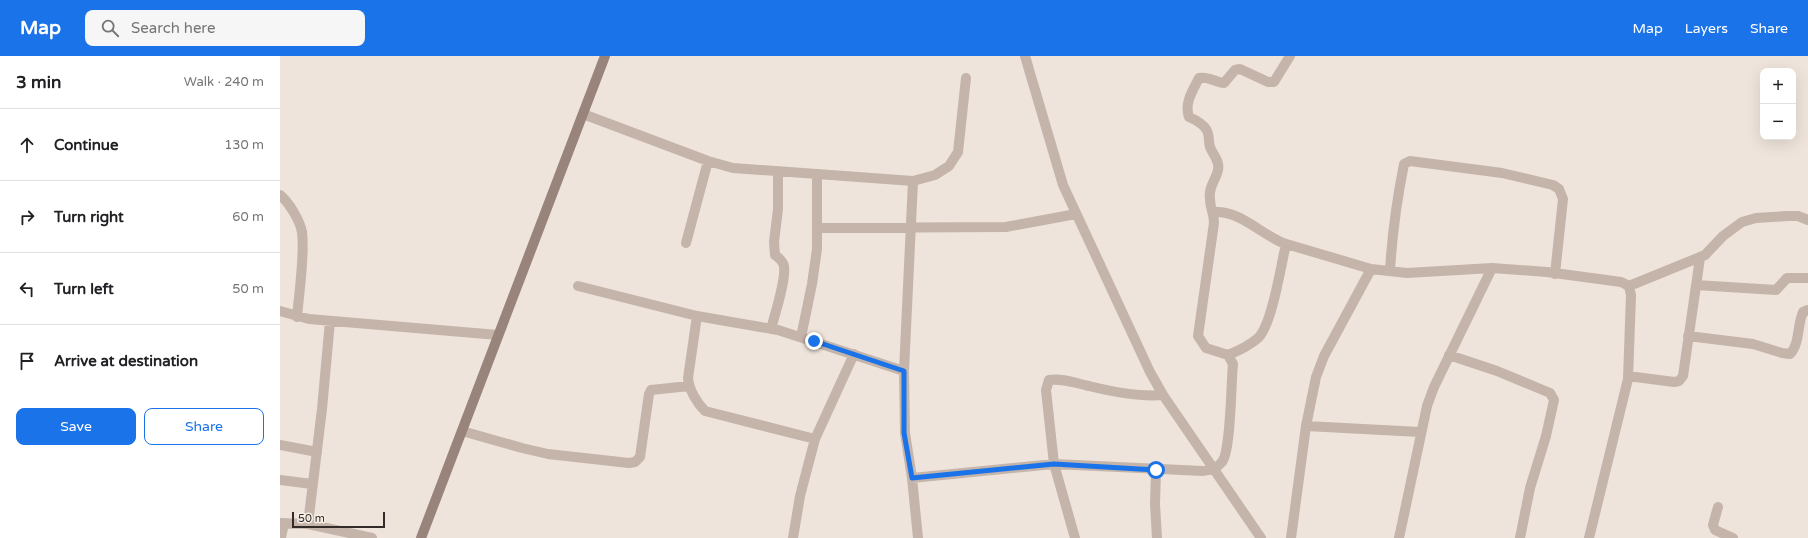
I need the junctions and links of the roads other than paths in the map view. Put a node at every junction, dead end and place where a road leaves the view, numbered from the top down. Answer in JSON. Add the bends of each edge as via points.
{"nodes":[{"id":1,"x":605,"y":56,"type":"edge"},
{"id":2,"x":1025,"y":56,"type":"edge"},
{"id":3,"x":1290,"y":56,"type":"edge"},
{"id":4,"x":966,"y":78,"type":"dead end"},
{"id":5,"x":583,"y":114,"type":"junction"},
{"id":6,"x":708,"y":161,"type":"junction"},
{"id":7,"x":778,"y":172,"type":"junction"},
{"id":8,"x":817,"y":175,"type":"junction"},
{"id":9,"x":913,"y":180,"type":"junction"},
{"id":10,"x":280,"y":195,"type":"edge"},
{"id":11,"x":1214,"y":212,"type":"junction"},
{"id":12,"x":1076,"y":214,"type":"junction"},
{"id":13,"x":1808,"y":220,"type":"edge"},
{"id":14,"x":818,"y":228,"type":"junction"},
{"id":15,"x":911,"y":229,"type":"junction"},
{"id":16,"x":686,"y":243,"type":"dead end"},
{"id":17,"x":1286,"y":244,"type":"junction"},
{"id":18,"x":1700,"y":258,"type":"junction"},
{"id":19,"x":1492,"y":268,"type":"junction"},
{"id":20,"x":1371,"y":269,"type":"junction"},
{"id":21,"x":1390,"y":271,"type":"junction"},
{"id":22,"x":1555,"y":274,"type":"junction"},
{"id":23,"x":1808,"y":278,"type":"edge"},
{"id":24,"x":1696,"y":285,"type":"junction"},
{"id":25,"x":578,"y":286,"type":"dead end"},
{"id":26,"x":1629,"y":286,"type":"junction"},
{"id":27,"x":1808,"y":310,"type":"edge"},
{"id":28,"x":280,"y":312,"type":"edge"},
{"id":29,"x":697,"y":316,"type":"junction"},
{"id":30,"x":297,"y":317,"type":"junction"},
{"id":31,"x":330,"y":321,"type":"junction"},
{"id":32,"x":771,"y":329,"type":"junction"},
{"id":33,"x":498,"y":335,"type":"junction"},
{"id":34,"x":1688,"y":336,"type":"junction"},
{"id":35,"x":801,"y":337,"type":"junction"},
{"id":36,"x":854,"y":354,"type":"junction"},
{"id":37,"x":1228,"y":354,"type":"junction"},
{"id":38,"x":1449,"y":355,"type":"junction"},
{"id":39,"x":904,"y":371,"type":"junction"},
{"id":40,"x":1628,"y":376,"type":"junction"},
{"id":41,"x":689,"y":386,"type":"junction"},
{"id":42,"x":1163,"y":395,"type":"junction"},
{"id":43,"x":1306,"y":426,"type":"junction"},
{"id":44,"x":462,"y":431,"type":"junction"},
{"id":45,"x":1420,"y":432,"type":"junction"},
{"id":46,"x":815,"y":439,"type":"junction"},
{"id":47,"x":280,"y":445,"type":"edge"},
{"id":48,"x":317,"y":452,"type":"junction"},
{"id":49,"x":1054,"y":464,"type":"junction"},
{"id":50,"x":1215,"y":469,"type":"junction"},
{"id":51,"x":1156,"y":470,"type":"junction"},
{"id":52,"x":912,"y":478,"type":"junction"},
{"id":53,"x":280,"y":480,"type":"edge"},
{"id":54,"x":312,"y":484,"type":"junction"},
{"id":55,"x":1718,"y":507,"type":"dead end"},
{"id":56,"x":282,"y":523,"type":"edge"},
{"id":57,"x":308,"y":524,"type":"junction"},
{"id":58,"x":281,"y":538,"type":"edge"},
{"id":59,"x":372,"y":538,"type":"edge"},
{"id":60,"x":421,"y":538,"type":"edge"},
{"id":61,"x":793,"y":538,"type":"edge"},
{"id":62,"x":918,"y":538,"type":"edge"},
{"id":63,"x":1075,"y":538,"type":"edge"},
{"id":64,"x":1157,"y":538,"type":"edge"},
{"id":65,"x":1261,"y":538,"type":"edge"},
{"id":66,"x":1291,"y":538,"type":"edge"},
{"id":67,"x":1399,"y":538,"type":"edge"},
{"id":68,"x":1520,"y":538,"type":"edge"},
{"id":69,"x":1589,"y":538,"type":"edge"},
{"id":70,"x":1733,"y":538,"type":"edge"}],
"edges":[{"from":1,"to":5,"type":"main road"},
{"from":2,"to":12,"type":"street","via":[[1063,185]]},
{"from":3,"to":11,"type":"street","via":[[1274,82],[1268,82],[1240,69],[1235,70],[1224,83],[1206,77],[1199,78],[1187,111],[1189,117],[1202,124],[1208,131],[1211,151],[1218,160],[1219,169],[1210,188]]},
{"from":4,"to":9,"type":"street","via":[[958,152],[949,166],[935,176]]},
{"from":5,"to":6,"type":"street"},
{"from":5,"to":33,"type":"main road"},
{"from":6,"to":7,"type":"street","via":[[733,168]]},
{"from":6,"to":16,"type":"street"},
{"from":7,"to":8,"type":"street"},
{"from":7,"to":32,"type":"street","via":[[778,208],[774,242],[775,255],[784,266]]},
{"from":8,"to":9,"type":"street"},
{"from":8,"to":14,"type":"street"},
{"from":9,"to":15,"type":"street"},
{"from":10,"to":30,"type":"street","via":[[294,214],[302,231]]},
{"from":11,"to":17,"type":"street","via":[[1235,216],[1270,238]]},
{"from":11,"to":37,"type":"street","via":[[1198,336],[1206,348]]},
{"from":12,"to":15,"type":"street","via":[[1006,227]]},
{"from":12,"to":42,"type":"street"},
{"from":13,"to":18,"type":"street","via":[[1788,216],[1756,218],[1742,222]]},
{"from":14,"to":15,"type":"street"},
{"from":14,"to":35,"type":"street","via":[[812,284]]},
{"from":15,"to":39,"type":"street"},
{"from":17,"to":20,"type":"street"},
{"from":17,"to":37,"type":"street","via":[[1267,324],[1258,338],[1242,349]]},
{"from":18,"to":24,"type":"street"},
{"from":18,"to":26,"type":"street"},
{"from":19,"to":21,"type":"street","via":[[1407,273]]},
{"from":19,"to":22,"type":"street"},
{"from":19,"to":38,"type":"street"},
{"from":20,"to":21,"type":"street"},
{"from":20,"to":43,"type":"street","via":[[1324,356],[1316,377]]},
{"from":21,"to":22,"type":"street","via":[[1404,164],[1410,162],[1502,173],[1560,189],[1563,199]]},
{"from":22,"to":26,"type":"street","via":[[1621,282]]},
{"from":23,"to":24,"type":"street","via":[[1787,278],[1776,290]]},
{"from":24,"to":34,"type":"street"},
{"from":25,"to":29,"type":"street"},
{"from":26,"to":40,"type":"street","via":[[1632,295]]},
{"from":27,"to":34,"type":"street","via":[[1803,312],[1799,320],[1795,349],[1790,354],[1753,344]]},
{"from":28,"to":30,"type":"street"},
{"from":29,"to":32,"type":"street"},
{"from":29,"to":41,"type":"street"},
{"from":30,"to":31,"type":"street"},
{"from":31,"to":33,"type":"street"},
{"from":31,"to":48,"type":"street"},
{"from":32,"to":35,"type":"street"},
{"from":33,"to":44,"type":"main road"},
{"from":34,"to":40,"type":"street","via":[[1683,376],[1680,381]]},
{"from":35,"to":36,"type":"street"},
{"from":36,"to":39,"type":"street"},
{"from":36,"to":46,"type":"street"},
{"from":37,"to":50,"type":"street","via":[[1233,364],[1228,446],[1223,461]]},
{"from":38,"to":45,"type":"street","via":[[1434,387]]},
{"from":38,"to":68,"type":"street","via":[[1550,393],[1554,400],[1530,488]]},
{"from":39,"to":52,"type":"street","via":[[904,433]]},
{"from":40,"to":69,"type":"street"},
{"from":41,"to":44,"type":"street","via":[[651,390],[640,457],[635,462],[548,454]]},
{"from":41,"to":46,"type":"street","via":[[705,411]]},
{"from":42,"to":49,"type":"street","via":[[1139,396],[1058,378],[1049,380],[1046,390]]},
{"from":42,"to":50,"type":"street"},
{"from":43,"to":45,"type":"street"},
{"from":43,"to":66,"type":"street"},
{"from":44,"to":60,"type":"main road"},
{"from":45,"to":67,"type":"street"},
{"from":46,"to":61,"type":"street","via":[[800,496]]},
{"from":47,"to":48,"type":"street"},
{"from":48,"to":54,"type":"street"},
{"from":49,"to":51,"type":"street"},
{"from":49,"to":52,"type":"street"},
{"from":49,"to":63,"type":"street"},
{"from":50,"to":51,"type":"street"},
{"from":50,"to":65,"type":"street"},
{"from":51,"to":64,"type":"street"},
{"from":52,"to":62,"type":"street"},
{"from":53,"to":54,"type":"street"},
{"from":54,"to":57,"type":"street"},
{"from":55,"to":70,"type":"street","via":[[1715,530]]},
{"from":56,"to":57,"type":"street"},
{"from":56,"to":58,"type":"street"},
{"from":57,"to":59,"type":"street"}]}
